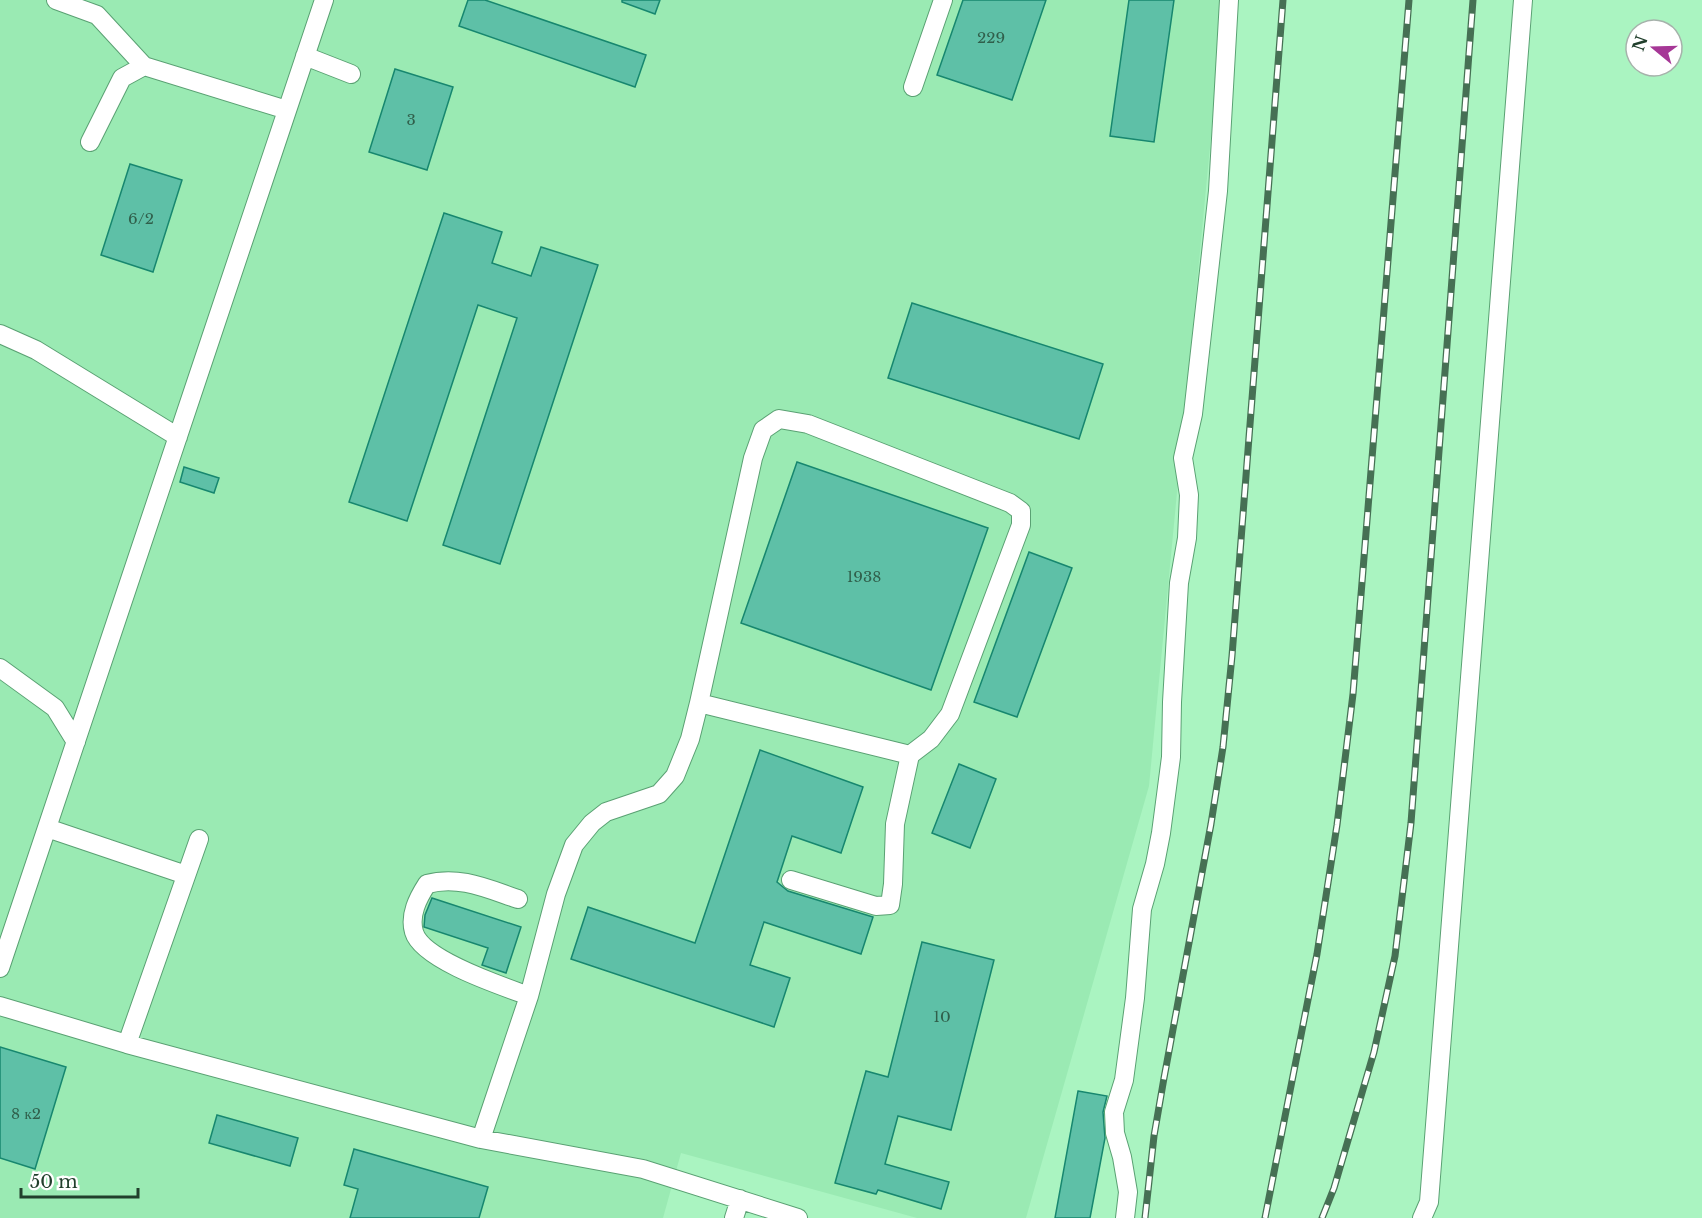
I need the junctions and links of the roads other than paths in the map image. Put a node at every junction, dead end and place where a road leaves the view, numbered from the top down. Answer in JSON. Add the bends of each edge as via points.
{"nodes":[{"id":1,"x":56,"y":0,"type":"edge"},
{"id":2,"x":324,"y":0,"type":"edge"},
{"id":3,"x":943,"y":0,"type":"edge"},
{"id":4,"x":1229,"y":0,"type":"edge"},
{"id":5,"x":1523,"y":0,"type":"edge"},
{"id":6,"x":305,"y":56,"type":"junction"},
{"id":7,"x":144,"y":66,"type":"junction"},
{"id":8,"x":351,"y":74,"type":"dead end"},
{"id":9,"x":913,"y":87,"type":"dead end"},
{"id":10,"x":287,"y":110,"type":"junction"},
{"id":11,"x":90,"y":142,"type":"dead end"},
{"id":12,"x":0,"y":334,"type":"edge"},
{"id":13,"x":178,"y":437,"type":"junction"},
{"id":14,"x":0,"y":668,"type":"edge"},
{"id":15,"x":699,"y":703,"type":"junction"},
{"id":16,"x":76,"y":742,"type":"junction"},
{"id":17,"x":910,"y":755,"type":"junction"},
{"id":18,"x":47,"y":828,"type":"junction"},
{"id":19,"x":199,"y":839,"type":"dead end"},
{"id":20,"x":186,"y":875,"type":"junction"},
{"id":21,"x":791,"y":880,"type":"dead end"},
{"id":22,"x":518,"y":899,"type":"dead end"},
{"id":23,"x":0,"y":968,"type":"edge"},
{"id":24,"x":529,"y":996,"type":"junction"},
{"id":25,"x":0,"y":1006,"type":"edge"},
{"id":26,"x":127,"y":1044,"type":"junction"},
{"id":27,"x":481,"y":1139,"type":"junction"},
{"id":28,"x":740,"y":1199,"type":"junction"},
{"id":29,"x":734,"y":1218,"type":"edge"},
{"id":30,"x":798,"y":1218,"type":"edge"},
{"id":31,"x":1125,"y":1218,"type":"edge"},
{"id":32,"x":1422,"y":1218,"type":"edge"}],
"edges":[{"from":1,"to":7,"type":"street","via":[[97,15]]},
{"from":2,"to":6,"type":"street"},
{"from":3,"to":9,"type":"street"},
{"from":4,"to":31,"type":"street","via":[[1218,191],[1194,402],[1183,458],[1189,495],[1179,583],[1171,757],[1161,833],[1142,909],[1124,1080],[1114,1112],[1128,1192]]},
{"from":5,"to":32,"type":"street","via":[[1429,1202]]},
{"from":6,"to":8,"type":"street"},
{"from":6,"to":10,"type":"street"},
{"from":7,"to":10,"type":"street"},
{"from":7,"to":11,"type":"street","via":[[122,78]]},
{"from":10,"to":13,"type":"street"},
{"from":12,"to":13,"type":"street","via":[[36,350]]},
{"from":13,"to":16,"type":"street"},
{"from":14,"to":16,"type":"street","via":[[55,708]]},
{"from":15,"to":17,"type":"street"},
{"from":15,"to":17,"type":"street","via":[[753,458],[763,430],[779,419],[808,424],[1010,503],[1021,511],[1021,525],[950,714],[931,739]]},
{"from":15,"to":24,"type":"street","via":[[675,776],[659,794],[606,812],[574,845],[556,894]]},
{"from":16,"to":18,"type":"street"},
{"from":17,"to":21,"type":"street","via":[[896,824],[890,905],[876,906]]},
{"from":18,"to":20,"type":"street"},
{"from":18,"to":23,"type":"street"},
{"from":19,"to":20,"type":"street"},
{"from":20,"to":26,"type":"street"},
{"from":22,"to":24,"type":"street","via":[[463,881],[441,880],[426,884],[412,919],[420,944],[437,957]]},
{"from":24,"to":27,"type":"street"},
{"from":25,"to":26,"type":"street"},
{"from":26,"to":27,"type":"street"},
{"from":27,"to":28,"type":"street","via":[[643,1169]]},
{"from":28,"to":29,"type":"street"},
{"from":28,"to":30,"type":"street"}]}
